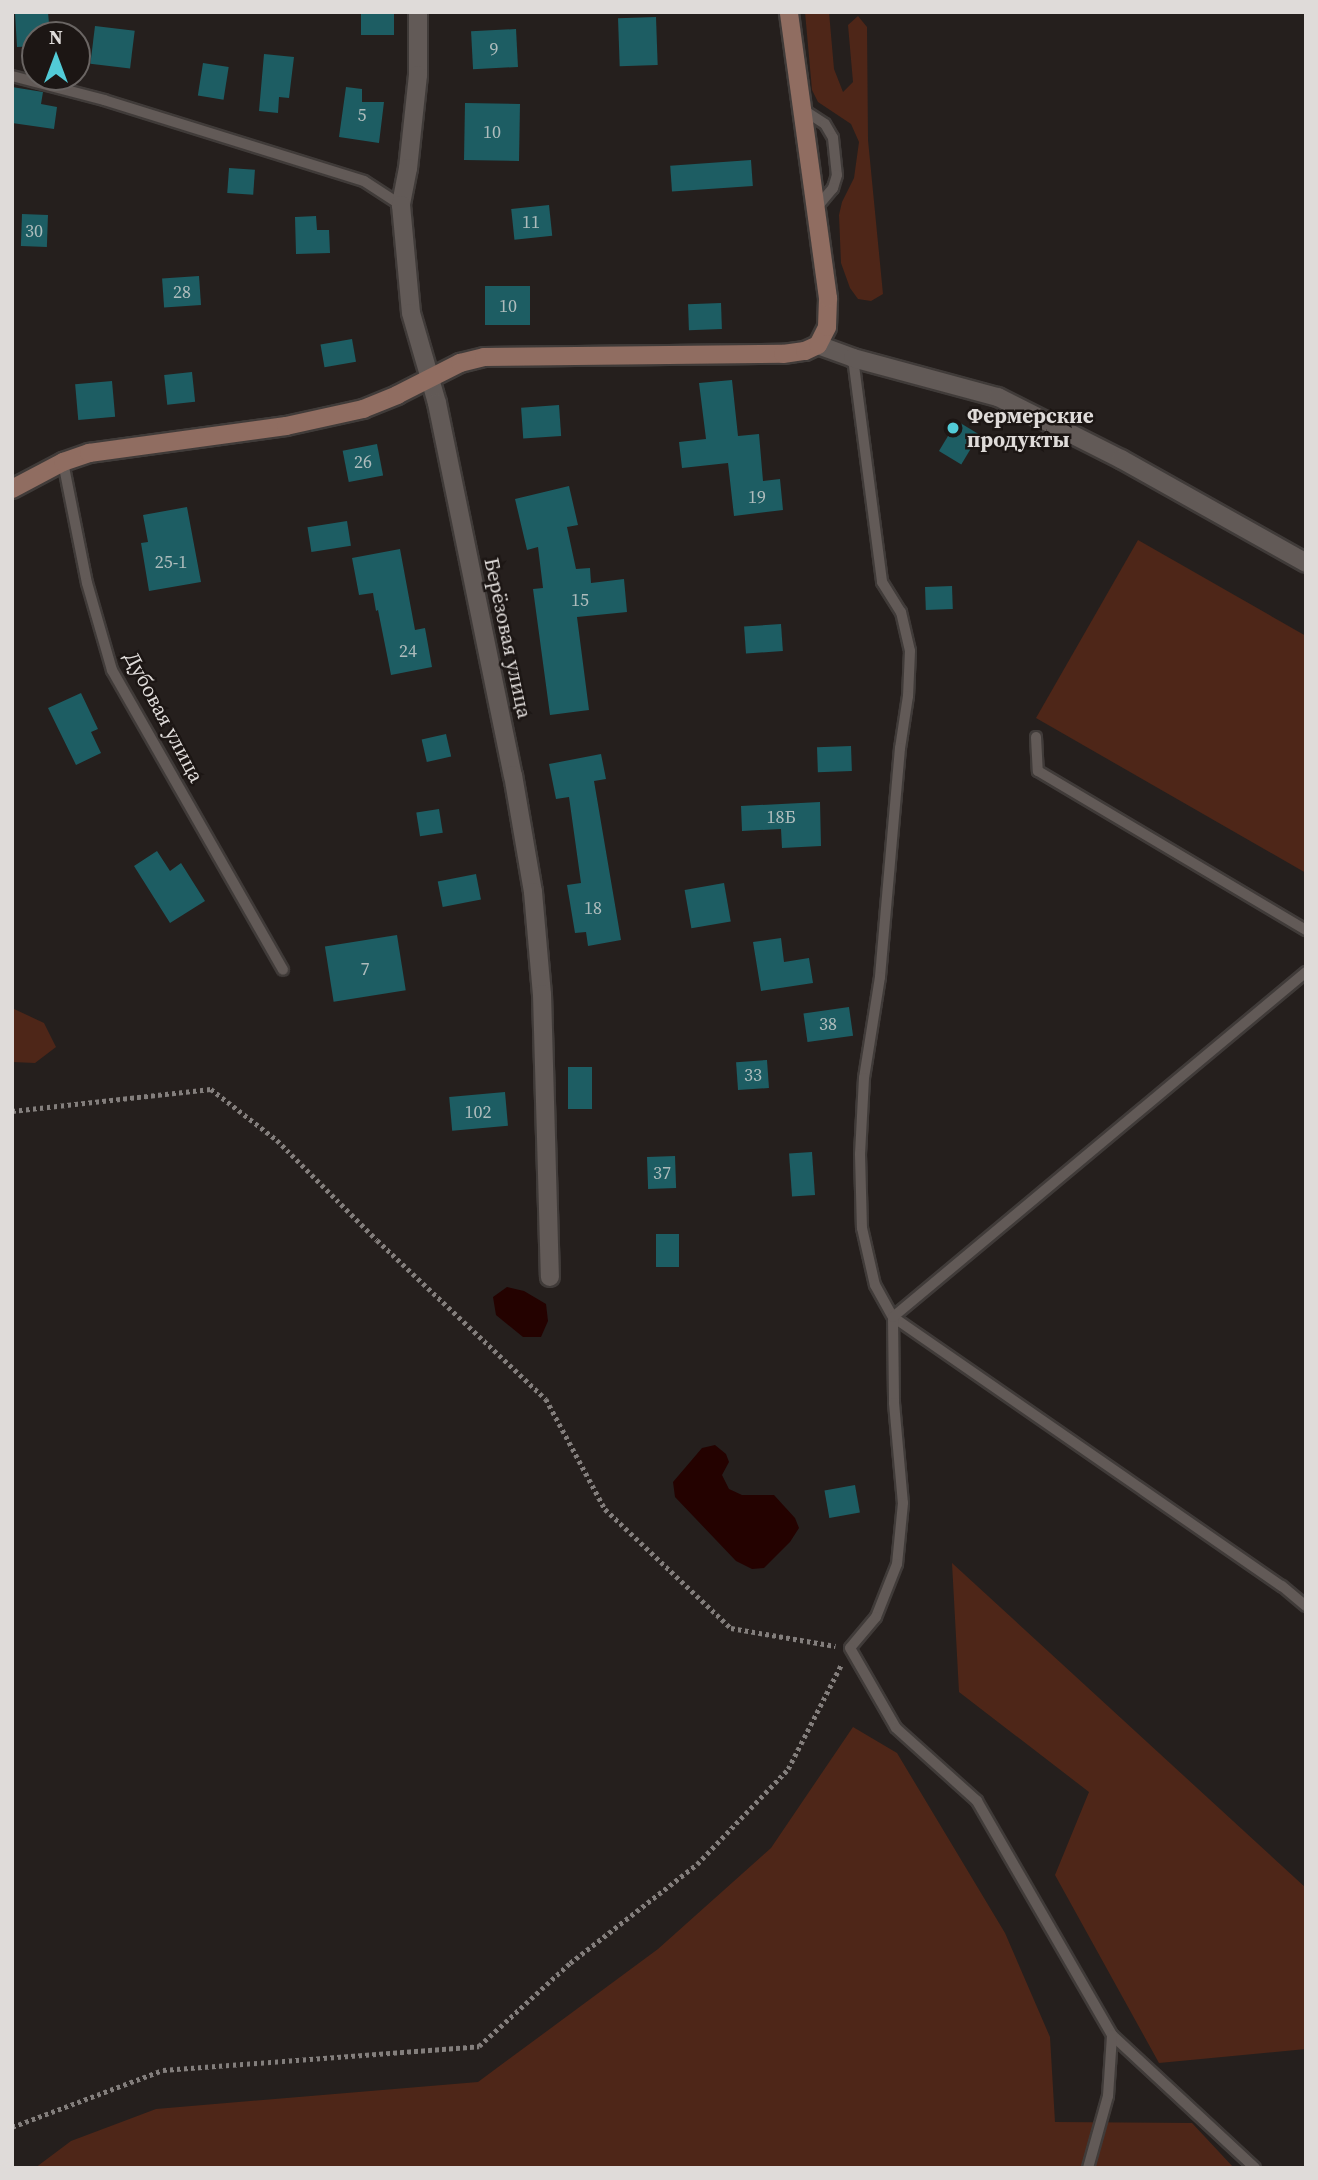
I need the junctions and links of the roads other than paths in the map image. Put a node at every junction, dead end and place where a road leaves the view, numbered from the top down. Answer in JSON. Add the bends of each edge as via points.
{"nodes":[{"id":1,"x":418,"y":12,"type":"edge"},
{"id":2,"x":789,"y":12,"type":"edge"},
{"id":3,"x":12,"y":76,"type":"edge"},
{"id":4,"x":802,"y":109,"type":"junction"},
{"id":5,"x":401,"y":205,"type":"junction"},
{"id":6,"x":816,"y":208,"type":"junction"},
{"id":7,"x":818,"y":345,"type":"junction"},
{"id":8,"x":853,"y":358,"type":"junction"},
{"id":9,"x":431,"y":378,"type":"junction"},
{"id":10,"x":63,"y":462,"type":"junction"},
{"id":11,"x":12,"y":489,"type":"edge"},
{"id":12,"x":1306,"y":563,"type":"edge"},
{"id":13,"x":1036,"y":737,"type":"dead end"},
{"id":14,"x":1306,"y":930,"type":"edge"},
{"id":15,"x":283,"y":970,"type":"dead end"},
{"id":16,"x":1306,"y":972,"type":"edge"},
{"id":17,"x":550,"y":1277,"type":"dead end"},
{"id":18,"x":893,"y":1317,"type":"junction"},
{"id":19,"x":1306,"y":1606,"type":"edge"},
{"id":20,"x":1112,"y":2035,"type":"junction"},
{"id":21,"x":1088,"y":2168,"type":"edge"},
{"id":22,"x":1255,"y":2168,"type":"edge"}],
"edges":[{"from":1,"to":5,"type":"street","name":"Берёзовая улица","via":[[418,75]]},
{"from":2,"to":4,"type":"street"},
{"from":3,"to":5,"type":"lane","via":[[364,181]]},
{"from":4,"to":6,"type":"street"},
{"from":4,"to":6,"type":"lane","via":[[825,124],[833,138],[837,175],[833,188]]},
{"from":5,"to":9,"type":"street","name":"Берёзовая улица","via":[[411,313]]},
{"from":6,"to":7,"type":"street","via":[[828,298],[827,327]]},
{"from":7,"to":8,"type":"street"},
{"from":7,"to":9,"type":"street","via":[[783,354],[484,357]]},
{"from":8,"to":12,"type":"street","via":[[998,397],[1121,459]]},
{"from":8,"to":18,"type":"lane","via":[[882,582],[901,612],[910,651],[880,977],[864,1078],[860,1154],[862,1228],[874,1285]]},
{"from":9,"to":10,"type":"street","via":[[363,408],[286,426],[89,453]]},
{"from":9,"to":17,"type":"street","name":"Берёзовая улица","via":[[533,892]]},
{"from":10,"to":11,"type":"street"},
{"from":10,"to":15,"type":"lane","name":"Дубовая улица","via":[[87,583],[112,670]]},
{"from":13,"to":14,"type":"lane","via":[[1038,771]]},
{"from":16,"to":18,"type":"lane"},
{"from":18,"to":19,"type":"lane"},
{"from":18,"to":20,"type":"lane","via":[[894,1403],[903,1503],[897,1564],[876,1617],[850,1648],[895,1728],[977,1801]]},
{"from":20,"to":21,"type":"lane","via":[[1108,2096]]},
{"from":20,"to":22,"type":"lane"}]}
